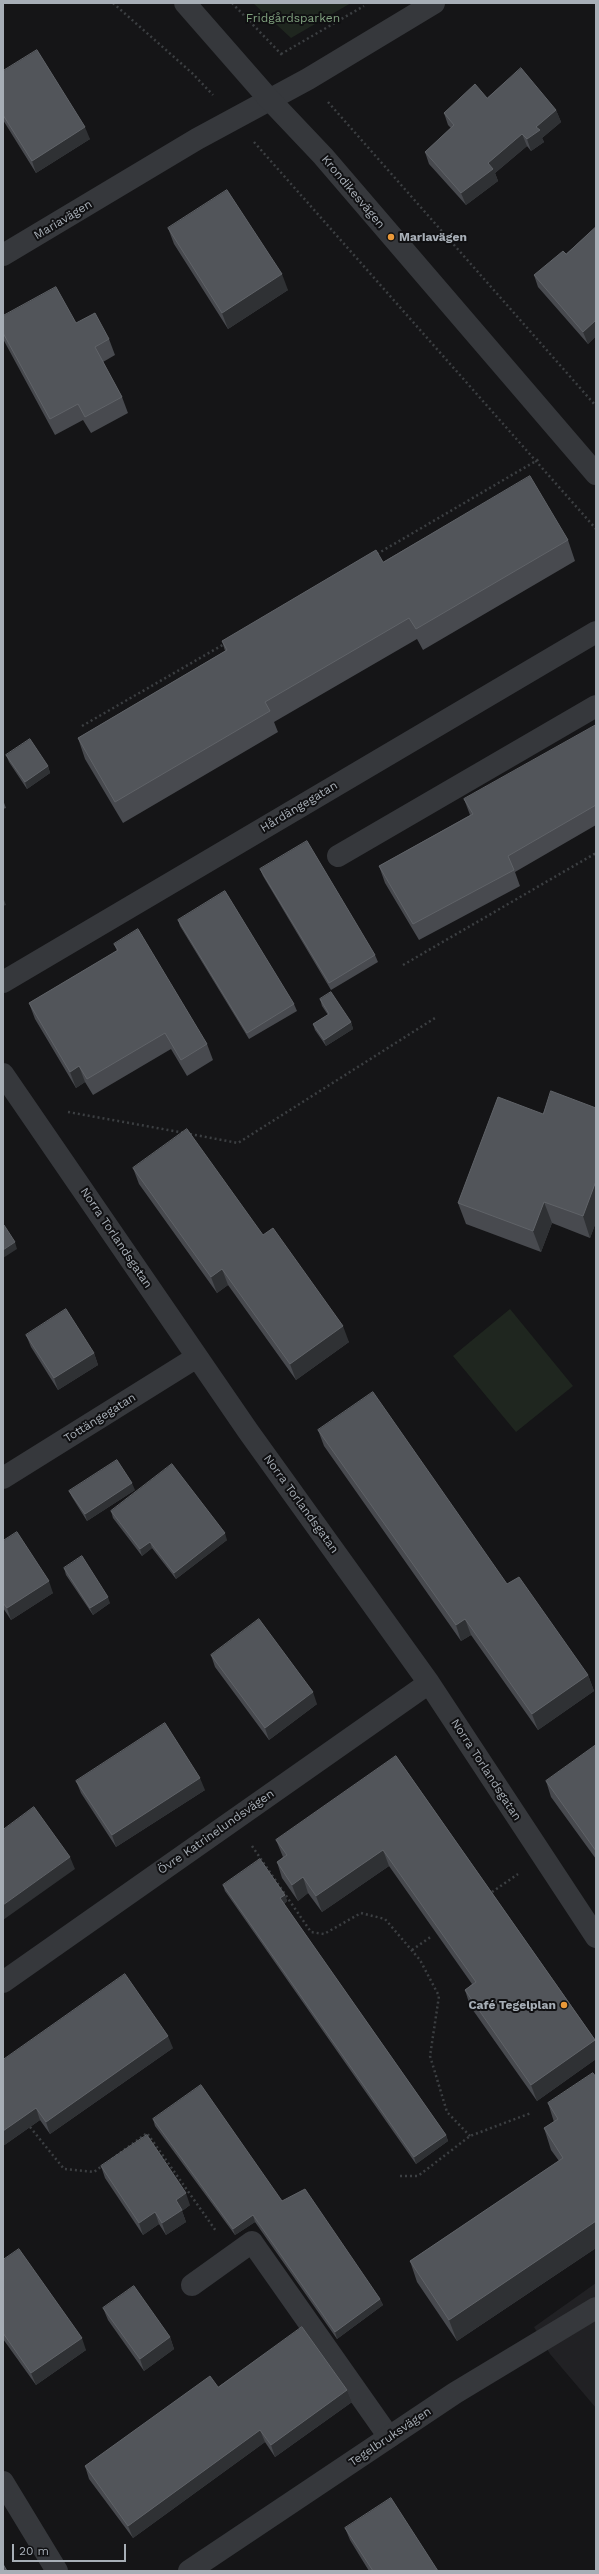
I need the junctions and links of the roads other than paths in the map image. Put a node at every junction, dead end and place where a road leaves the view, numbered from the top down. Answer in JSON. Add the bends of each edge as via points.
{"nodes":[{"id":1,"x":185,"y":3,"type":"edge"},
{"id":2,"x":434,"y":3,"type":"edge"},
{"id":3,"x":269,"y":99,"type":"junction"},
{"id":4,"x":3,"y":255,"type":"edge"},
{"id":5,"x":596,"y":474,"type":"edge"},
{"id":6,"x":596,"y":633,"type":"edge"},
{"id":7,"x":596,"y":706,"type":"edge"},
{"id":8,"x":338,"y":856,"type":"dead end"},
{"id":9,"x":3,"y":982,"type":"edge"},
{"id":10,"x":3,"y":1074,"type":"edge"},
{"id":11,"x":197,"y":1357,"type":"junction"},
{"id":12,"x":3,"y":1478,"type":"edge"},
{"id":13,"x":429,"y":1683,"type":"junction"},
{"id":14,"x":596,"y":1937,"type":"edge"},
{"id":15,"x":3,"y":1982,"type":"edge"},
{"id":16,"x":192,"y":2285,"type":"dead end"},
{"id":17,"x":596,"y":2308,"type":"edge"},
{"id":18,"x":389,"y":2437,"type":"junction"},
{"id":19,"x":3,"y":2482,"type":"edge"},
{"id":20,"x":57,"y":2571,"type":"edge"},
{"id":21,"x":189,"y":2571,"type":"edge"}],
"edges":[{"from":1,"to":3,"type":"street","name":"Krondikesvägen"},
{"from":2,"to":3,"type":"street","name":"Mariavägen","via":[[308,79]]},
{"from":3,"to":4,"type":"street","name":"Mariavägen"},
{"from":3,"to":5,"type":"street","name":"Krondikesvägen","via":[[323,156]]},
{"from":6,"to":9,"type":"street","name":"Hårdängegatan"},
{"from":7,"to":8,"type":"street"},
{"from":10,"to":11,"type":"street","name":"Norra Torlandsgatan"},
{"from":11,"to":12,"type":"street","name":"Tottängegatan"},
{"from":11,"to":13,"type":"street","name":"Norra Torlandsgatan"},
{"from":13,"to":14,"type":"street","name":"Norra Torlandsgatan"},
{"from":13,"to":15,"type":"street","name":"Övre Katrinelundsvägen"},
{"from":16,"to":18,"type":"street","via":[[252,2242]]},
{"from":17,"to":18,"type":"street","name":"Tegelbruksvägen"},
{"from":18,"to":21,"type":"street","name":"Tegelbruksvägen"},
{"from":19,"to":20,"type":"street"}]}
